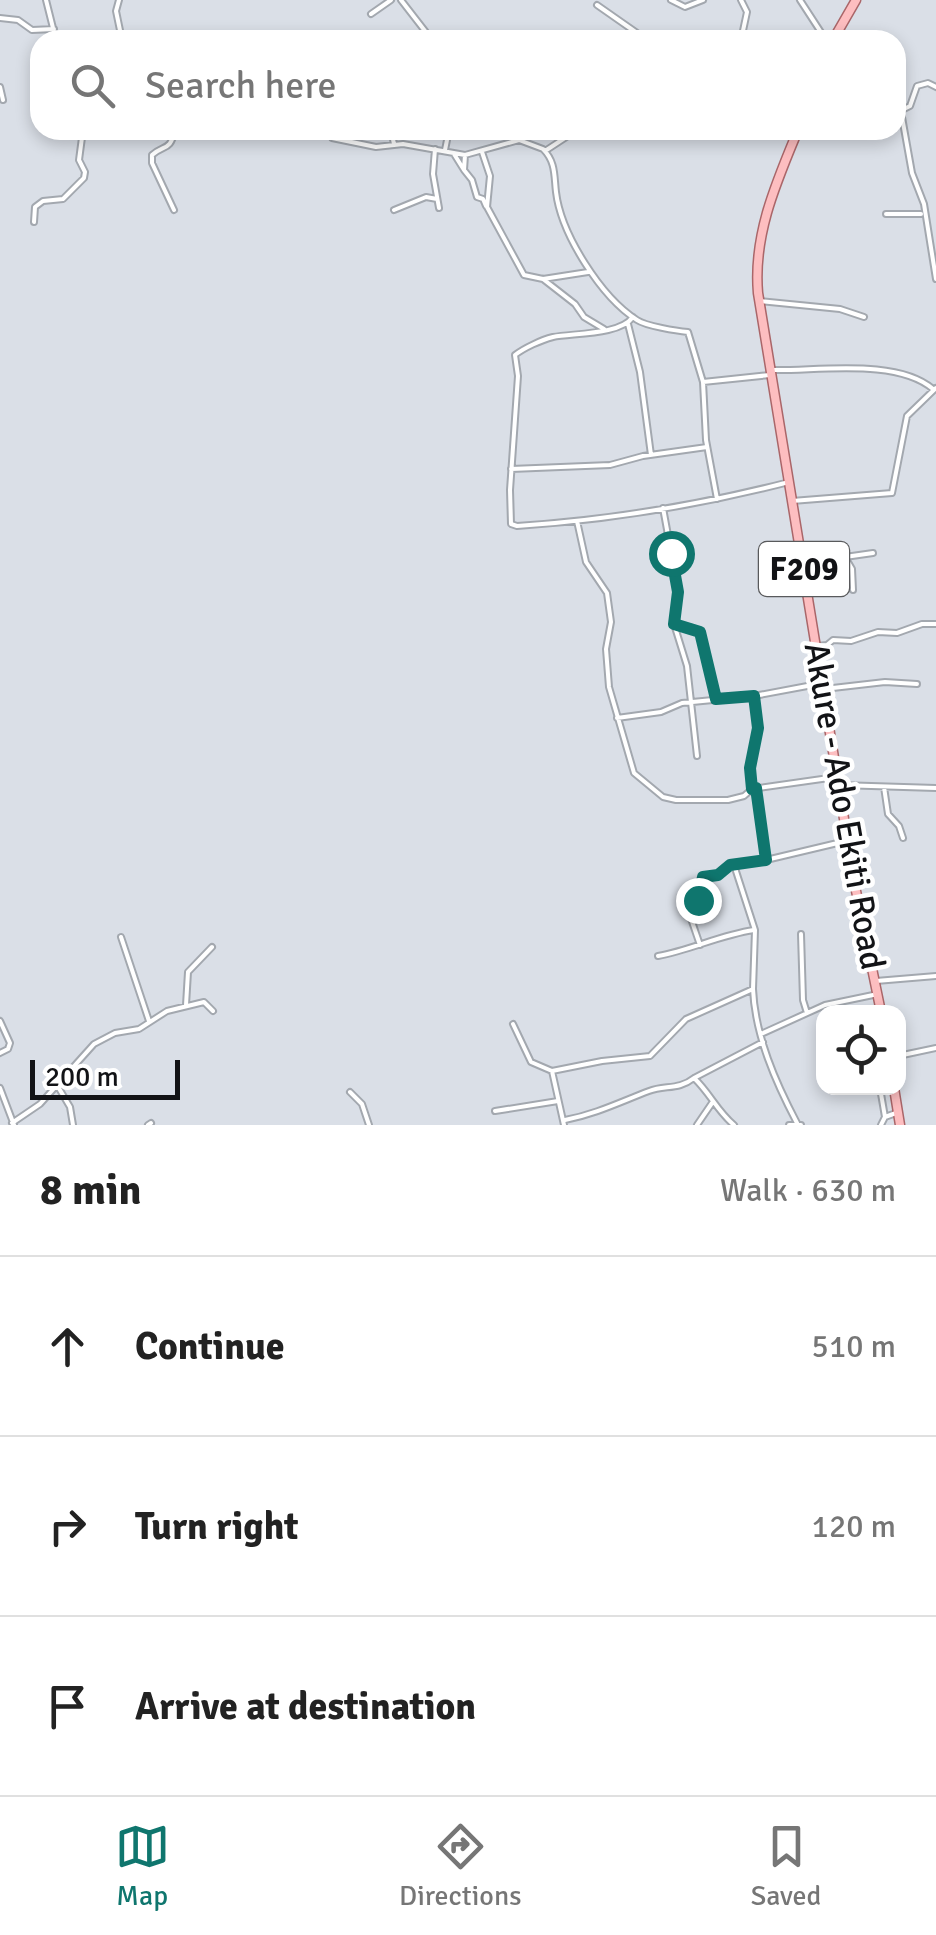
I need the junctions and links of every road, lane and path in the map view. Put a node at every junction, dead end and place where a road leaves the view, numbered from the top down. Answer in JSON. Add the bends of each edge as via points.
{"nodes":[{"id":1,"x":46,"y":0,"type":"edge"},
{"id":2,"x":119,"y":0,"type":"edge"},
{"id":3,"x":391,"y":0,"type":"edge"},
{"id":4,"x":401,"y":0,"type":"edge"},
{"id":5,"x":671,"y":0,"type":"edge"},
{"id":6,"x":703,"y":0,"type":"edge"},
{"id":7,"x":741,"y":0,"type":"edge"},
{"id":8,"x":800,"y":0,"type":"edge"},
{"id":9,"x":856,"y":0,"type":"edge"},
{"id":10,"x":597,"y":6,"type":"dead end"},
{"id":11,"x":371,"y":14,"type":"dead end"},
{"id":12,"x":0,"y":18,"type":"edge"},
{"id":13,"x":54,"y":29,"type":"joint"},
{"id":14,"x":120,"y":30,"type":"edge"},
{"id":15,"x":424,"y":30,"type":"edge"},
{"id":16,"x":632,"y":30,"type":"edge"},
{"id":17,"x":743,"y":30,"type":"edge"},
{"id":18,"x":822,"y":30,"type":"edge"},
{"id":19,"x":836,"y":30,"type":"edge"},
{"id":20,"x":936,"y":87,"type":"edge"},
{"id":21,"x":0,"y":88,"type":"edge"},
{"id":22,"x":3,"y":100,"type":"dead end"},
{"id":23,"x":906,"y":107,"type":"edge"},
{"id":24,"x":82,"y":140,"type":"edge"},
{"id":25,"x":172,"y":140,"type":"edge"},
{"id":26,"x":336,"y":140,"type":"edge"},
{"id":27,"x":393,"y":140,"type":"edge"},
{"id":28,"x":447,"y":140,"type":"edge"},
{"id":29,"x":561,"y":140,"type":"edge"},
{"id":30,"x":794,"y":140,"type":"edge"},
{"id":31,"x":906,"y":140,"type":"edge"},
{"id":32,"x":394,"y":144,"type":"junction"},
{"id":33,"x":435,"y":149,"type":"junction"},
{"id":34,"x":445,"y":150,"type":"junction"},
{"id":35,"x":545,"y":150,"type":"junction"},
{"id":36,"x":482,"y":152,"type":"junction"},
{"id":37,"x":454,"y":154,"type":"junction"},
{"id":38,"x":465,"y":155,"type":"junction"},
{"id":39,"x":464,"y":170,"type":"junction"},
{"id":40,"x":437,"y":199,"type":"junction"},
{"id":41,"x":438,"y":208,"type":"dead end"},
{"id":42,"x":487,"y":208,"type":"junction"},
{"id":43,"x":174,"y":210,"type":"dead end"},
{"id":44,"x":394,"y":210,"type":"dead end"},
{"id":45,"x":886,"y":214,"type":"dead end"},
{"id":46,"x":924,"y":214,"type":"junction"},
{"id":47,"x":34,"y":222,"type":"dead end"},
{"id":48,"x":589,"y":272,"type":"junction"},
{"id":49,"x":542,"y":279,"type":"junction"},
{"id":50,"x":936,"y":279,"type":"edge"},
{"id":51,"x":759,"y":301,"type":"junction"},
{"id":52,"x":633,"y":317,"type":"junction"},
{"id":53,"x":864,"y":317,"type":"dead end"},
{"id":54,"x":628,"y":324,"type":"junction"},
{"id":55,"x":604,"y":329,"type":"junction"},
{"id":56,"x":770,"y":372,"type":"junction"},
{"id":57,"x":703,"y":382,"type":"junction"},
{"id":58,"x":935,"y":388,"type":"edge"},
{"id":59,"x":706,"y":447,"type":"junction"},
{"id":60,"x":651,"y":454,"type":"junction"},
{"id":61,"x":511,"y":469,"type":"junction"},
{"id":62,"x":789,"y":482,"type":"junction"},
{"id":63,"x":717,"y":499,"type":"junction"},
{"id":64,"x":791,"y":501,"type":"junction"},
{"id":65,"x":663,"y":508,"type":"junction"},
{"id":66,"x":577,"y":521,"type":"junction"},
{"id":67,"x":873,"y":552,"type":"dead end"},
{"id":68,"x":802,"y":556,"type":"junction"},
{"id":69,"x":845,"y":557,"type":"junction"},
{"id":70,"x":853,"y":590,"type":"dead end"},
{"id":71,"x":674,"y":624,"type":"junction"},
{"id":72,"x":936,"y":624,"type":"edge"},
{"id":73,"x":817,"y":646,"type":"junction"},
{"id":74,"x":918,"y":684,"type":"dead end"},
{"id":75,"x":824,"y":686,"type":"junction"},
{"id":76,"x":754,"y":696,"type":"junction"},
{"id":77,"x":716,"y":699,"type":"junction"},
{"id":78,"x":692,"y":702,"type":"junction"},
{"id":79,"x":618,"y":718,"type":"junction"},
{"id":80,"x":697,"y":756,"type":"dead end"},
{"id":81,"x":838,"y":781,"type":"junction"},
{"id":82,"x":884,"y":787,"type":"junction"},
{"id":83,"x":936,"y":788,"type":"edge"},
{"id":84,"x":754,"y":789,"type":"junction"},
{"id":85,"x":904,"y":838,"type":"dead end"},
{"id":86,"x":849,"y":840,"type":"junction"},
{"id":87,"x":766,"y":860,"type":"junction"},
{"id":88,"x":734,"y":864,"type":"junction"},
{"id":89,"x":755,"y":930,"type":"junction"},
{"id":90,"x":801,"y":934,"type":"dead end"},
{"id":91,"x":121,"y":937,"type":"dead end"},
{"id":92,"x":700,"y":945,"type":"junction"},
{"id":93,"x":212,"y":947,"type":"dead end"},
{"id":94,"x":658,"y":956,"type":"dead end"},
{"id":95,"x":936,"y":976,"type":"edge"},
{"id":96,"x":876,"y":980,"type":"junction"},
{"id":97,"x":752,"y":989,"type":"junction"},
{"id":98,"x":878,"y":994,"type":"junction"},
{"id":99,"x":186,"y":1005,"type":"junction"},
{"id":100,"x":880,"y":1005,"type":"edge"},
{"id":101,"x":213,"y":1011,"type":"dead end"},
{"id":102,"x":807,"y":1013,"type":"junction"},
{"id":103,"x":0,"y":1021,"type":"edge"},
{"id":104,"x":149,"y":1021,"type":"junction"},
{"id":105,"x":512,"y":1024,"type":"dead end"},
{"id":106,"x":761,"y":1034,"type":"junction"},
{"id":107,"x":763,"y":1042,"type":"junction"},
{"id":108,"x":936,"y":1048,"type":"edge"},
{"id":109,"x":0,"y":1053,"type":"edge"},
{"id":110,"x":906,"y":1054,"type":"edge"},
{"id":111,"x":552,"y":1071,"type":"junction"},
{"id":112,"x":694,"y":1078,"type":"junction"},
{"id":113,"x":57,"y":1085,"type":"junction"},
{"id":114,"x":0,"y":1088,"type":"edge"},
{"id":115,"x":350,"y":1092,"type":"dead end"},
{"id":116,"x":881,"y":1095,"type":"edge"},
{"id":117,"x":895,"y":1095,"type":"edge"},
{"id":118,"x":558,"y":1101,"type":"junction"},
{"id":119,"x":712,"y":1103,"type":"junction"},
{"id":120,"x":495,"y":1111,"type":"dead end"},
{"id":121,"x":898,"y":1112,"type":"junction"},
{"id":122,"x":885,"y":1118,"type":"junction"},
{"id":123,"x":565,"y":1122,"type":"edge"},
{"id":124,"x":13,"y":1124,"type":"edge"},
{"id":125,"x":799,"y":1124,"type":"edge"},
{"id":126,"x":73,"y":1125,"type":"edge"},
{"id":127,"x":369,"y":1125,"type":"edge"},
{"id":128,"x":697,"y":1125,"type":"edge"},
{"id":129,"x":734,"y":1125,"type":"edge"},
{"id":130,"x":789,"y":1125,"type":"edge"},
{"id":131,"x":881,"y":1125,"type":"edge"},
{"id":132,"x":900,"y":1125,"type":"edge"}],
"edges":[{"from":1,"to":13,"type":"street"},
{"from":2,"to":14,"type":"street"},
{"from":3,"to":11,"type":"street"},
{"from":4,"to":15,"type":"street"},
{"from":5,"to":6,"type":"street","via":[[684,7]]},
{"from":7,"to":17,"type":"street","via":[[747,12]]},
{"from":8,"to":18,"type":"street"},
{"from":9,"to":19,"type":"main road"},
{"from":10,"to":16,"type":"street"},
{"from":12,"to":13,"type":"street","via":[[32,30]]},
{"from":20,"to":23,"type":"street","via":[[917,86]]},
{"from":21,"to":22,"type":"street"},
{"from":24,"to":47,"type":"street","via":[[84,178],[64,199],[35,206]]},
{"from":25,"to":43,"type":"street","via":[[152,163]]},
{"from":26,"to":32,"type":"street"},
{"from":27,"to":32,"type":"street"},
{"from":28,"to":34,"type":"street"},
{"from":29,"to":35,"type":"street"},
{"from":30,"to":51,"type":"main road","name":"Akure - Ado Ekiti Road","number":"F209","via":[[762,228]]},
{"from":31,"to":46,"type":"street"},
{"from":32,"to":33,"type":"street"},
{"from":33,"to":34,"type":"street"},
{"from":33,"to":40,"type":"street"},
{"from":34,"to":37,"type":"street"},
{"from":35,"to":36,"type":"street","via":[[522,140]]},
{"from":35,"to":48,"type":"street","via":[[566,228]]},
{"from":36,"to":38,"type":"street"},
{"from":36,"to":42,"type":"street","via":[[490,176]]},
{"from":37,"to":38,"type":"street"},
{"from":37,"to":39,"type":"street"},
{"from":38,"to":39,"type":"street"},
{"from":39,"to":42,"type":"street"},
{"from":40,"to":41,"type":"street"},
{"from":40,"to":44,"type":"street"},
{"from":42,"to":49,"type":"street","via":[[524,275]]},
{"from":45,"to":46,"type":"street"},
{"from":46,"to":50,"type":"street"},
{"from":48,"to":49,"type":"street"},
{"from":48,"to":52,"type":"street"},
{"from":49,"to":55,"type":"street"},
{"from":51,"to":53,"type":"street"},
{"from":51,"to":56,"type":"main road","name":"Akure - Ado Ekiti Road","number":"F209"},
{"from":52,"to":54,"type":"street"},
{"from":52,"to":57,"type":"street","via":[[688,332]]},
{"from":54,"to":55,"type":"street"},
{"from":54,"to":60,"type":"street"},
{"from":55,"to":61,"type":"street","via":[[554,337],[516,353]]},
{"from":56,"to":57,"type":"street"},
{"from":56,"to":58,"type":"street","via":[[851,368],[918,377]]},
{"from":56,"to":62,"type":"main road","name":"Akure - Ado Ekiti Road","number":"F209"},
{"from":57,"to":59,"type":"street"},
{"from":58,"to":64,"type":"street","via":[[907,416],[892,493]]},
{"from":59,"to":60,"type":"street"},
{"from":59,"to":63,"type":"street"},
{"from":60,"to":61,"type":"street","via":[[610,465]]},
{"from":61,"to":66,"type":"street","via":[[511,524]]},
{"from":62,"to":63,"type":"street"},
{"from":62,"to":64,"type":"main road","name":"Akure - Ado Ekiti Road","number":"F209"},
{"from":63,"to":65,"type":"street"},
{"from":64,"to":68,"type":"main road","name":"Akure - Ado Ekiti Road","number":"F209"},
{"from":65,"to":66,"type":"street"},
{"from":65,"to":71,"type":"street","via":[[677,584]]},
{"from":66,"to":79,"type":"street","via":[[586,562],[606,594],[609,687]]},
{"from":67,"to":69,"type":"street"},
{"from":68,"to":69,"type":"street"},
{"from":68,"to":73,"type":"main road","name":"Akure - Ado Ekiti Road","number":"F209"},
{"from":69,"to":70,"type":"street"},
{"from":71,"to":77,"type":"street","via":[[700,632]]},
{"from":71,"to":78,"type":"street"},
{"from":72,"to":73,"type":"street"},
{"from":73,"to":75,"type":"main road","name":"Akure - Ado Ekiti Road","number":"F209"},
{"from":74,"to":75,"type":"street"},
{"from":75,"to":76,"type":"street"},
{"from":75,"to":81,"type":"main road","name":"Akure - Ado Ekiti Road","number":"F209"},
{"from":76,"to":77,"type":"street"},
{"from":76,"to":84,"type":"street"},
{"from":77,"to":78,"type":"street"},
{"from":78,"to":79,"type":"street"},
{"from":78,"to":80,"type":"street"},
{"from":79,"to":84,"type":"street","via":[[634,773],[663,797],[728,800]]},
{"from":81,"to":82,"type":"street"},
{"from":81,"to":84,"type":"street"},
{"from":81,"to":86,"type":"main road","name":"Akure - Ado Ekiti Road","number":"F209"},
{"from":82,"to":83,"type":"street"},
{"from":82,"to":85,"type":"street","via":[[888,814]]},
{"from":84,"to":87,"type":"street"},
{"from":86,"to":87,"type":"street"},
{"from":86,"to":96,"type":"main road","name":"Akure - Ado Ekiti Road","number":"F209"},
{"from":87,"to":88,"type":"street"},
{"from":88,"to":89,"type":"street"},
{"from":88,"to":92,"type":"street","via":[[703,877],[698,900],[686,904]]},
{"from":89,"to":92,"type":"street"},
{"from":89,"to":97,"type":"street"},
{"from":90,"to":102,"type":"street"},
{"from":91,"to":104,"type":"street"},
{"from":92,"to":94,"type":"street"},
{"from":93,"to":99,"type":"street","via":[[188,972]]},
{"from":95,"to":96,"type":"street"},
{"from":96,"to":98,"type":"main road","name":"Akure - Ado Ekiti Road","number":"F209"},
{"from":97,"to":106,"type":"street"},
{"from":97,"to":111,"type":"street","via":[[686,1019],[650,1056]]},
{"from":98,"to":100,"type":"main road","name":"Akure - Ado Ekiti Road","number":"F209"},
{"from":98,"to":102,"type":"street"},
{"from":99,"to":101,"type":"street","via":[[204,1002]]},
{"from":99,"to":104,"type":"street"},
{"from":102,"to":106,"type":"street"},
{"from":103,"to":109,"type":"street","via":[[10,1043]]},
{"from":104,"to":113,"type":"street","via":[[94,1044]]},
{"from":105,"to":111,"type":"street","via":[[531,1062]]},
{"from":106,"to":107,"type":"street"},
{"from":107,"to":112,"type":"street"},
{"from":107,"to":125,"type":"street"},
{"from":108,"to":110,"type":"street"},
{"from":111,"to":118,"type":"street"},
{"from":112,"to":119,"type":"street"},
{"from":112,"to":123,"type":"street"},
{"from":113,"to":124,"type":"street"},
{"from":113,"to":126,"type":"street"},
{"from":114,"to":124,"type":"street"},
{"from":115,"to":127,"type":"street"},
{"from":116,"to":122,"type":"street"},
{"from":117,"to":121,"type":"main road"},
{"from":118,"to":120,"type":"street"},
{"from":118,"to":123,"type":"street"},
{"from":119,"to":128,"type":"street"},
{"from":119,"to":129,"type":"street"},
{"from":121,"to":122,"type":"street"},
{"from":121,"to":132,"type":"main road"},
{"from":122,"to":131,"type":"street"},
{"from":125,"to":130,"type":"street"}]}
